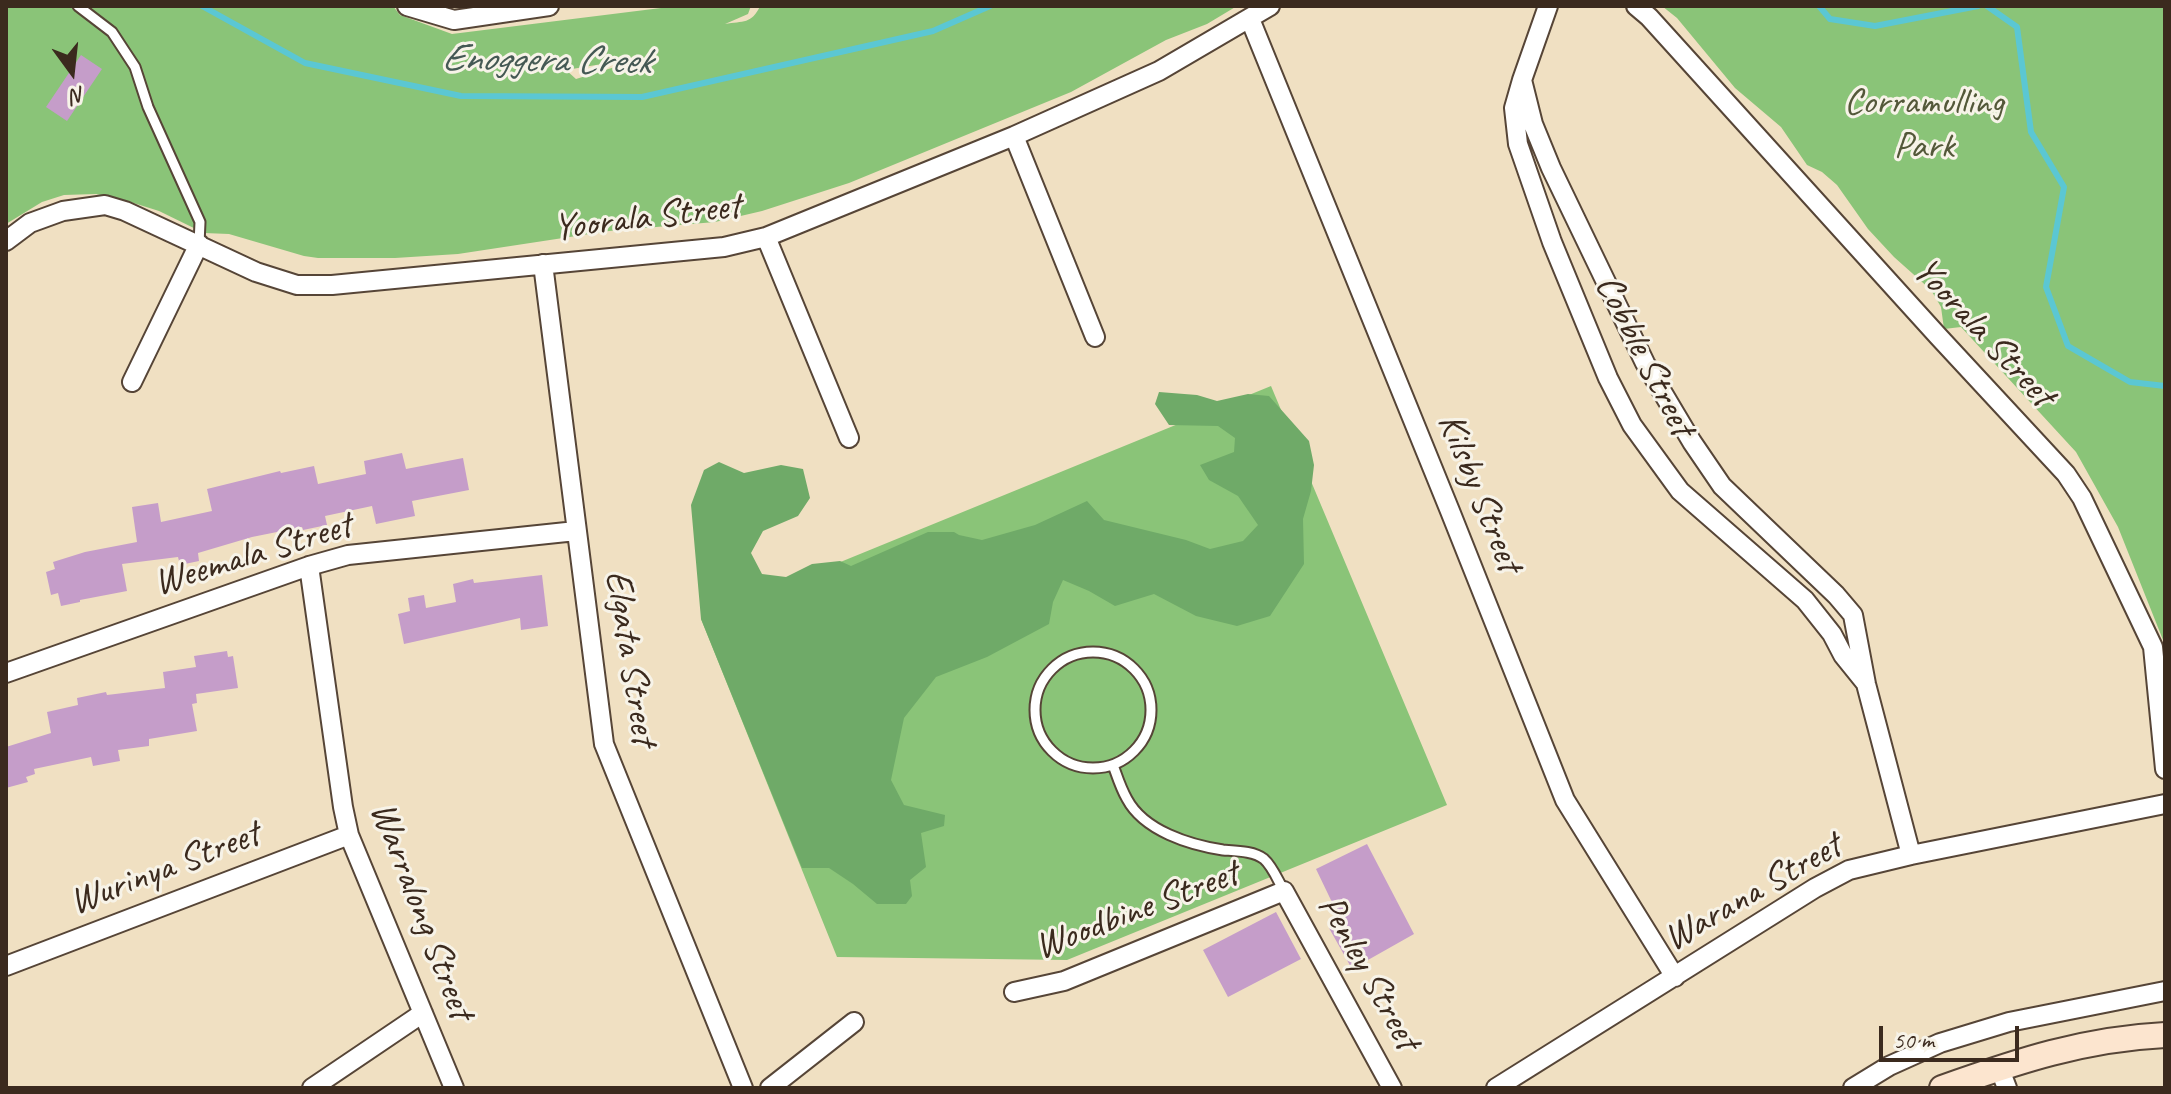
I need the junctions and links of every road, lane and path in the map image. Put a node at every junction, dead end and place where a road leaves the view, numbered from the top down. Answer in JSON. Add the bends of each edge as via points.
{"nodes":[{"id":1,"x":78,"y":6,"type":"edge"},
{"id":2,"x":407,"y":6,"type":"edge"},
{"id":3,"x":549,"y":6,"type":"edge"},
{"id":4,"x":1270,"y":6,"type":"edge"},
{"id":5,"x":1548,"y":6,"type":"edge"},
{"id":6,"x":1636,"y":6,"type":"edge"},
{"id":7,"x":1250,"y":19,"type":"junction"},
{"id":8,"x":1522,"y":80,"type":"junction"},
{"id":9,"x":1014,"y":136,"type":"junction"},
{"id":10,"x":766,"y":237,"type":"junction"},
{"id":11,"x":6,"y":241,"type":"edge"},
{"id":12,"x":199,"y":244,"type":"junction"},
{"id":13,"x":543,"y":264,"type":"junction"},
{"id":14,"x":1095,"y":337,"type":"dead end"},
{"id":15,"x":132,"y":382,"type":"dead end"},
{"id":16,"x":849,"y":438,"type":"dead end"},
{"id":17,"x":576,"y":531,"type":"junction"},
{"id":18,"x":309,"y":566,"type":"junction"},
{"id":19,"x":6,"y":673,"type":"edge"},
{"id":20,"x":1866,"y":684,"type":"junction"},
{"id":21,"x":1113,"y":765,"type":"junction"},
{"id":22,"x":2165,"y":769,"type":"edge"},
{"id":23,"x":2165,"y":804,"type":"edge"},
{"id":24,"x":349,"y":835,"type":"junction"},
{"id":25,"x":1911,"y":855,"type":"junction"},
{"id":26,"x":1284,"y":891,"type":"junction"},
{"id":27,"x":6,"y":966,"type":"edge"},
{"id":28,"x":1675,"y":977,"type":"junction"},
{"id":29,"x":2165,"y":991,"type":"edge"},
{"id":30,"x":1014,"y":992,"type":"dead end"},
{"id":31,"x":423,"y":1013,"type":"junction"},
{"id":32,"x":854,"y":1022,"type":"dead end"},
{"id":33,"x":2165,"y":1035,"type":"edge"},
{"id":34,"x":2003,"y":1078,"type":"edge"},
{"id":35,"x":312,"y":1088,"type":"edge"},
{"id":36,"x":454,"y":1088,"type":"edge"},
{"id":37,"x":743,"y":1088,"type":"edge"},
{"id":38,"x":770,"y":1088,"type":"edge"},
{"id":39,"x":1392,"y":1088,"type":"edge"},
{"id":40,"x":1496,"y":1088,"type":"edge"},
{"id":41,"x":1853,"y":1088,"type":"edge"},
{"id":42,"x":1942,"y":1088,"type":"edge"}],
"edges":[{"from":1,"to":12,"type":"lane","via":[[112,32],[135,67],[200,222]]},
{"from":2,"to":3,"type":"street","via":[[454,20]]},
{"from":4,"to":7,"type":"street","name":"Yoorala Street"},
{"from":5,"to":8,"type":"street","name":"Cobble Street"},
{"from":6,"to":22,"type":"street","name":"Yoorala Street","via":[[2066,474],[2153,647]]},
{"from":7,"to":9,"type":"street","name":"Yoorala Street","via":[[1159,71]]},
{"from":7,"to":28,"type":"street","name":"Kilsby Street","via":[[1565,800]]},
{"from":8,"to":20,"type":"street","name":"Cobble Street","via":[[1551,168],[1645,363],[1722,486],[1853,615]]},
{"from":8,"to":20,"type":"street","name":"Cobble Street","via":[[1514,108],[1518,144],[1552,242],[1632,425],[1680,491],[1805,600]]},
{"from":9,"to":10,"type":"street","name":"Yoorala Street"},
{"from":9,"to":14,"type":"street"},
{"from":10,"to":13,"type":"street","name":"Yoorala Street","via":[[724,247]]},
{"from":10,"to":16,"type":"street"},
{"from":11,"to":12,"type":"street","name":"Yoorala Street","via":[[30,223],[63,211],[105,205]]},
{"from":12,"to":13,"type":"street","name":"Yoorala Street","via":[[297,285]]},
{"from":12,"to":15,"type":"street"},
{"from":13,"to":17,"type":"street","name":"Elgata Street"},
{"from":17,"to":18,"type":"street","name":"Weemala Street","via":[[348,555]]},
{"from":17,"to":37,"type":"street","name":"Elgata Street","via":[[604,744]]},
{"from":18,"to":19,"type":"street","name":"Weemala Street"},
{"from":18,"to":24,"type":"street","name":"Warralong Street"},
{"from":20,"to":25,"type":"street","name":"Cobble Street"},
{"from":21,"to":21,"type":"lane","via":[[1073,765],[1056,756],[1035,723],[1040,684],[1068,657],[1087,652],[1123,660],[1147,688],[1151,706],[1142,742]]},
{"from":21,"to":26,"type":"lane","via":[[1128,802],[1144,819],[1190,843],[1261,856]]},
{"from":23,"to":25,"type":"street","name":"Warana Street"},
{"from":24,"to":27,"type":"street","name":"Wurinya Street"},
{"from":24,"to":31,"type":"street","name":"Warralong Street"},
{"from":25,"to":28,"type":"street","name":"Warana Street","via":[[1849,870]]},
{"from":26,"to":30,"type":"street","name":"Woodbine Street","via":[[1064,981]]},
{"from":26,"to":39,"type":"street","name":"Penley Street"},
{"from":28,"to":40,"type":"street","name":"Warana Street"},
{"from":29,"to":41,"type":"street","via":[[2009,1022],[1940,1043]]},
{"from":31,"to":35,"type":"street"},
{"from":31,"to":36,"type":"street","name":"Warralong Street"},
{"from":32,"to":38,"type":"street"},
{"from":33,"to":34,"type":"main road","via":[[2092,1043],[2032,1057]]},
{"from":34,"to":42,"type":"main road"}]}
